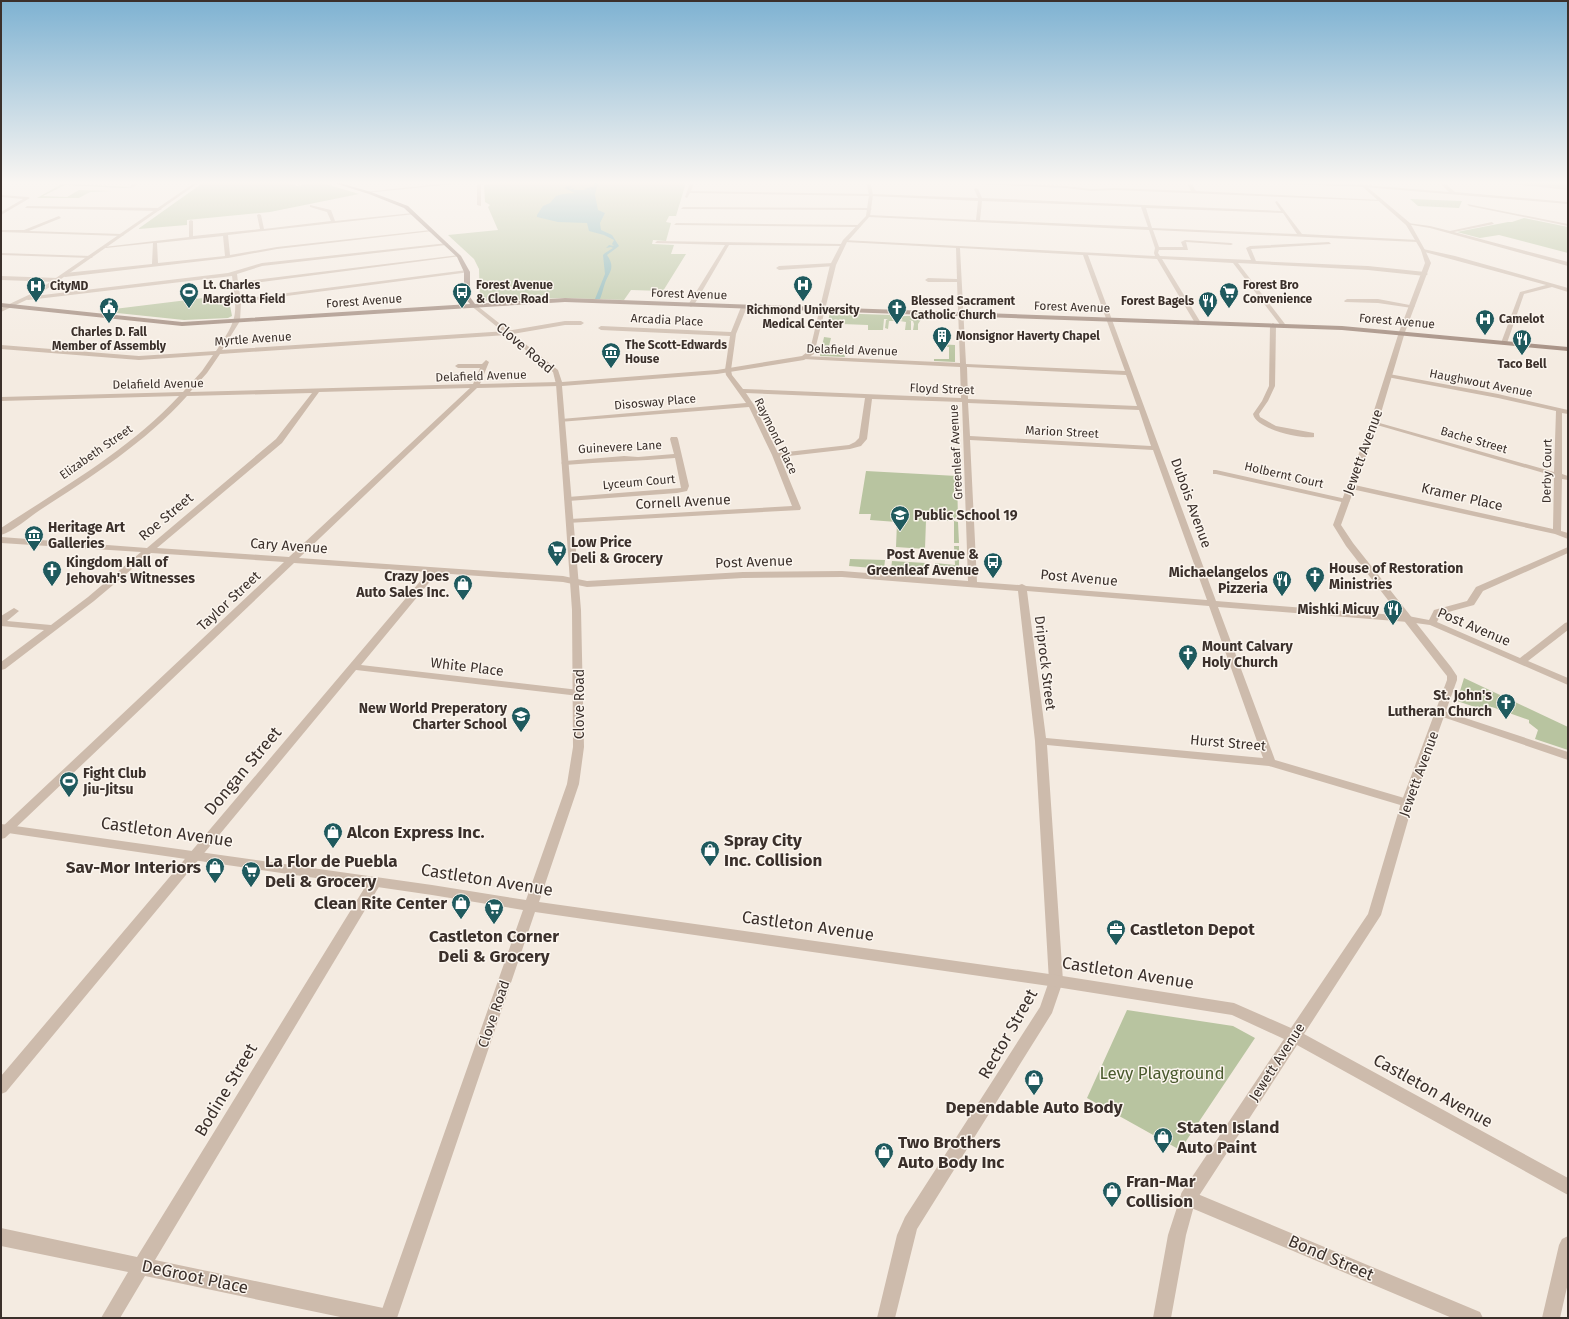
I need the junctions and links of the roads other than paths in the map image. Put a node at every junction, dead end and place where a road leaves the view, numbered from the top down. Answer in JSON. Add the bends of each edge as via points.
{"nodes":[{"id":1,"x":156,"y":242,"type":"edge"},
{"id":2,"x":112,"y":243,"type":"edge"},
{"id":3,"x":150,"y":243,"type":"edge"},
{"id":4,"x":226,"y":243,"type":"edge"},
{"id":5,"x":326,"y":243,"type":"edge"},
{"id":6,"x":696,"y":243,"type":"edge"},
{"id":7,"x":728,"y":243,"type":"junction"},
{"id":8,"x":844,"y":243,"type":"junction"},
{"id":9,"x":1155,"y":243,"type":"edge"},
{"id":10,"x":1183,"y":243,"type":"edge"},
{"id":11,"x":1209,"y":243,"type":"edge"},
{"id":12,"x":1331,"y":243,"type":"edge"},
{"id":13,"x":1419,"y":243,"type":"edge"},
{"id":14,"x":1490,"y":243,"type":"edge"},
{"id":15,"x":446,"y":244,"type":"joint"},
{"id":16,"x":1231,"y":244,"type":"dead end"},
{"id":17,"x":106,"y":247,"type":"junction"},
{"id":18,"x":958,"y":247,"type":"junction"},
{"id":19,"x":1157,"y":248,"type":"junction"},
{"id":20,"x":1423,"y":250,"type":"junction"},
{"id":21,"x":1085,"y":253,"type":"junction"},
{"id":22,"x":1,"y":254,"type":"edge"},
{"id":23,"x":459,"y":256,"type":"junction"},
{"id":24,"x":91,"y":257,"type":"junction"},
{"id":25,"x":228,"y":257,"type":"junction"},
{"id":26,"x":1159,"y":257,"type":"junction"},
{"id":27,"x":1234,"y":261,"type":"junction"},
{"id":28,"x":1254,"y":262,"type":"junction"},
{"id":29,"x":1568,"y":264,"type":"edge"},
{"id":30,"x":155,"y":265,"type":"junction"},
{"id":31,"x":833,"y":266,"type":"junction"},
{"id":32,"x":779,"y":268,"type":"dead end"},
{"id":33,"x":467,"y":272,"type":"junction"},
{"id":34,"x":234,"y":274,"type":"junction"},
{"id":35,"x":1425,"y":274,"type":"junction"},
{"id":36,"x":66,"y":275,"type":"junction"},
{"id":37,"x":1,"y":278,"type":"edge"},
{"id":38,"x":58,"y":280,"type":"junction"},
{"id":39,"x":928,"y":280,"type":"dead end"},
{"id":40,"x":960,"y":281,"type":"junction"},
{"id":41,"x":237,"y":284,"type":"junction"},
{"id":42,"x":1552,"y":285,"type":"junction"},
{"id":43,"x":1568,"y":290,"type":"edge"},
{"id":44,"x":28,"y":298,"type":"junction"},
{"id":45,"x":1347,"y":300,"type":"dead end"},
{"id":46,"x":238,"y":301,"type":"junction"},
{"id":47,"x":1,"y":305,"type":"edge"},
{"id":48,"x":691,"y":305,"type":"junction"},
{"id":49,"x":11,"y":306,"type":"junction"},
{"id":50,"x":473,"y":306,"type":"junction"},
{"id":51,"x":1412,"y":306,"type":"junction"},
{"id":52,"x":744,"y":307,"type":"junction"},
{"id":53,"x":1,"y":310,"type":"edge"},
{"id":54,"x":822,"y":310,"type":"junction"},
{"id":55,"x":961,"y":315,"type":"junction"},
{"id":56,"x":238,"y":320,"type":"junction"},
{"id":57,"x":1109,"y":320,"type":"junction"},
{"id":58,"x":1198,"y":322,"type":"junction"},
{"id":59,"x":581,"y":323,"type":"dead end"},
{"id":60,"x":1274,"y":325,"type":"junction"},
{"id":61,"x":1283,"y":325,"type":"junction"},
{"id":62,"x":600,"y":328,"type":"dead end"},
{"id":63,"x":1402,"y":332,"type":"junction"},
{"id":64,"x":507,"y":333,"type":"junction"},
{"id":65,"x":732,"y":334,"type":"junction"},
{"id":66,"x":1504,"y":342,"type":"junction"},
{"id":67,"x":1,"y":348,"type":"edge"},
{"id":68,"x":1568,"y":349,"type":"edge"},
{"id":69,"x":219,"y":353,"type":"junction"},
{"id":70,"x":804,"y":358,"type":"junction"},
{"id":71,"x":458,"y":366,"type":"dead end"},
{"id":72,"x":963,"y":366,"type":"junction"},
{"id":73,"x":728,"y":370,"type":"junction"},
{"id":74,"x":1129,"y":373,"type":"junction"},
{"id":75,"x":1389,"y":376,"type":"junction"},
{"id":76,"x":559,"y":384,"type":"junction"},
{"id":77,"x":475,"y":387,"type":"junction"},
{"id":78,"x":317,"y":391,"type":"junction"},
{"id":79,"x":741,"y":391,"type":"junction"},
{"id":80,"x":185,"y":395,"type":"junction"},
{"id":81,"x":869,"y":396,"type":"junction"},
{"id":82,"x":1,"y":399,"type":"edge"},
{"id":83,"x":964,"y":400,"type":"junction"},
{"id":84,"x":751,"y":405,"type":"junction"},
{"id":85,"x":1141,"y":408,"type":"junction"},
{"id":86,"x":1559,"y":410,"type":"junction"},
{"id":87,"x":1568,"y":412,"type":"edge"},
{"id":88,"x":561,"y":421,"type":"junction"},
{"id":89,"x":1374,"y":423,"type":"junction"},
{"id":90,"x":1311,"y":435,"type":"dead end"},
{"id":91,"x":966,"y":438,"type":"junction"},
{"id":92,"x":674,"y":439,"type":"dead end"},
{"id":93,"x":1156,"y":448,"type":"junction"},
{"id":94,"x":776,"y":455,"type":"junction"},
{"id":95,"x":677,"y":456,"type":"junction"},
{"id":96,"x":565,"y":463,"type":"junction"},
{"id":97,"x":1216,"y":472,"type":"dead end"},
{"id":98,"x":1559,"y":475,"type":"junction"},
{"id":99,"x":1568,"y":478,"type":"edge"},
{"id":100,"x":1350,"y":486,"type":"junction"},
{"id":101,"x":568,"y":499,"type":"junction"},
{"id":102,"x":1346,"y":501,"type":"junction"},
{"id":103,"x":797,"y":508,"type":"joint"},
{"id":104,"x":570,"y":521,"type":"junction"},
{"id":105,"x":1,"y":532,"type":"edge"},
{"id":106,"x":1557,"y":532,"type":"junction"},
{"id":107,"x":1568,"y":536,"type":"edge"},
{"id":108,"x":1,"y":540,"type":"edge"},
{"id":109,"x":148,"y":550,"type":"junction"},
{"id":110,"x":1568,"y":550,"type":"edge"},
{"id":111,"x":292,"y":560,"type":"junction"},
{"id":112,"x":435,"y":570,"type":"junction"},
{"id":113,"x":575,"y":582,"type":"junction"},
{"id":114,"x":973,"y":584,"type":"junction"},
{"id":115,"x":1022,"y":587,"type":"junction"},
{"id":116,"x":1212,"y":602,"type":"junction"},
{"id":117,"x":14,"y":611,"type":"dead end"},
{"id":118,"x":1408,"y":619,"type":"junction"},
{"id":119,"x":1,"y":622,"type":"edge"},
{"id":120,"x":1432,"y":623,"type":"junction"},
{"id":121,"x":1568,"y":625,"type":"edge"},
{"id":122,"x":53,"y":628,"type":"junction"},
{"id":123,"x":1521,"y":662,"type":"junction"},
{"id":124,"x":1,"y":667,"type":"edge"},
{"id":125,"x":353,"y":667,"type":"junction"},
{"id":126,"x":1568,"y":682,"type":"edge"},
{"id":127,"x":579,"y":694,"type":"junction"},
{"id":128,"x":1441,"y":713,"type":"junction"},
{"id":129,"x":1041,"y":741,"type":"junction"},
{"id":130,"x":1568,"y":756,"type":"edge"},
{"id":131,"x":1270,"y":762,"type":"junction"},
{"id":132,"x":1407,"y":803,"type":"junction"},
{"id":133,"x":3,"y":830,"type":"edge"},
{"id":134,"x":195,"y":856,"type":"junction"},
{"id":135,"x":375,"y":882,"type":"junction"},
{"id":136,"x":531,"y":905,"type":"junction"},
{"id":137,"x":1056,"y":981,"type":"junction"},
{"id":138,"x":1293,"y":1036,"type":"junction"},
{"id":139,"x":1,"y":1087,"type":"edge"},
{"id":140,"x":1568,"y":1187,"type":"edge"},
{"id":141,"x":1188,"y":1198,"type":"junction"},
{"id":142,"x":1,"y":1237,"type":"edge"},
{"id":143,"x":1568,"y":1246,"type":"edge"},
{"id":144,"x":142,"y":1266,"type":"junction"},
{"id":145,"x":110,"y":1318,"type":"edge"},
{"id":146,"x":388,"y":1318,"type":"edge"},
{"id":147,"x":886,"y":1318,"type":"edge"},
{"id":148,"x":1162,"y":1318,"type":"edge"},
{"id":149,"x":1474,"y":1318,"type":"edge"},
{"id":150,"x":1551,"y":1318,"type":"edge"}],
"edges":[{"from":1,"to":30,"type":"street"},
{"from":2,"to":17,"type":"street"},
{"from":3,"to":17,"type":"street"},
{"from":4,"to":25,"type":"street"},
{"from":5,"to":25,"type":"street"},
{"from":6,"to":7,"type":"street"},
{"from":7,"to":8,"type":"street"},
{"from":7,"to":48,"type":"street"},
{"from":8,"to":18,"type":"street"},
{"from":8,"to":31,"type":"street"},
{"from":9,"to":19,"type":"street"},
{"from":10,"to":19,"type":"street","via":[[1186,249]]},
{"from":11,"to":16,"type":"street"},
{"from":12,"to":28,"type":"street","via":[[1250,247],[1248,248]]},
{"from":13,"to":20,"type":"street","name":"Jewett Avenue"},
{"from":14,"to":29,"type":"street"},
{"from":15,"to":23,"type":"main road"},
{"from":15,"to":34,"type":"street","via":[[262,265]]},
{"from":17,"to":24,"type":"street"},
{"from":18,"to":21,"type":"street"},
{"from":18,"to":40,"type":"street","name":"Greenleaf Avenue"},
{"from":19,"to":26,"type":"street","via":[[1156,253]]},
{"from":20,"to":35,"type":"street","name":"Jewett Avenue","via":[[1428,263]]},
{"from":20,"to":42,"type":"street"},
{"from":21,"to":26,"type":"street"},
{"from":21,"to":57,"type":"street","name":"Dubois Avenue"},
{"from":22,"to":24,"type":"street"},
{"from":23,"to":33,"type":"main road"},
{"from":23,"to":41,"type":"street"},
{"from":24,"to":36,"type":"street"},
{"from":25,"to":30,"type":"street"},
{"from":26,"to":27,"type":"street"},
{"from":26,"to":58,"type":"street"},
{"from":27,"to":28,"type":"street"},
{"from":27,"to":61,"type":"street"},
{"from":28,"to":35,"type":"street"},
{"from":30,"to":36,"type":"street"},
{"from":31,"to":32,"type":"street"},
{"from":31,"to":54,"type":"street"},
{"from":33,"to":46,"type":"street"},
{"from":33,"to":50,"type":"main road","via":[[466,297]]},
{"from":34,"to":41,"type":"street","name":"Elizabeth Street"},
{"from":34,"to":44,"type":"street"},
{"from":35,"to":51,"type":"street","name":"Jewett Avenue"},
{"from":36,"to":38,"type":"street"},
{"from":37,"to":38,"type":"street"},
{"from":38,"to":44,"type":"street"},
{"from":39,"to":40,"type":"street"},
{"from":40,"to":55,"type":"street","name":"Greenleaf Avenue"},
{"from":41,"to":46,"type":"street","name":"Elizabeth Street"},
{"from":42,"to":43,"type":"street"},
{"from":42,"to":66,"type":"street","via":[[1522,293]]},
{"from":44,"to":49,"type":"street"},
{"from":45,"to":51,"type":"street"},
{"from":46,"to":56,"type":"street","name":"Elizabeth Street"},
{"from":47,"to":49,"type":"main road","name":"Forest Avenue"},
{"from":48,"to":50,"type":"main road","name":"Forest Avenue","via":[[565,300]]},
{"from":48,"to":52,"type":"main road","name":"Forest Avenue"},
{"from":49,"to":53,"type":"street"},
{"from":49,"to":56,"type":"main road","name":"Forest Avenue","via":[[168,323]]},
{"from":50,"to":56,"type":"main road","name":"Forest Avenue"},
{"from":50,"to":64,"type":"street","name":"Clove Road"},
{"from":51,"to":63,"type":"street","name":"Jewett Avenue"},
{"from":52,"to":54,"type":"main road","name":"Forest Avenue"},
{"from":52,"to":65,"type":"street"},
{"from":54,"to":55,"type":"main road","name":"Forest Avenue"},
{"from":54,"to":70,"type":"street","via":[[813,350]]},
{"from":55,"to":57,"type":"main road","name":"Forest Avenue"},
{"from":55,"to":72,"type":"street","name":"Greenleaf Avenue"},
{"from":56,"to":69,"type":"street","name":"Elizabeth Street"},
{"from":57,"to":58,"type":"main road","name":"Forest Avenue"},
{"from":57,"to":74,"type":"street","name":"Dubois Avenue"},
{"from":58,"to":60,"type":"main road","name":"Forest Avenue"},
{"from":59,"to":64,"type":"street","name":"Myrtle Avenue","via":[[566,323]]},
{"from":60,"to":61,"type":"main road","name":"Forest Avenue"},
{"from":60,"to":90,"type":"street","via":[[1272,386],[1266,401],[1256,414],[1257,418],[1276,428]]},
{"from":61,"to":63,"type":"main road","name":"Forest Avenue"},
{"from":62,"to":65,"type":"street","name":"Arcadia Place"},
{"from":63,"to":66,"type":"main road","name":"Forest Avenue"},
{"from":63,"to":75,"type":"street","name":"Jewett Avenue"},
{"from":64,"to":69,"type":"street","name":"Myrtle Avenue"},
{"from":64,"to":76,"type":"street","name":"Clove Road","via":[[556,371]]},
{"from":65,"to":73,"type":"street"},
{"from":66,"to":68,"type":"main road","name":"Forest Avenue"},
{"from":67,"to":69,"type":"street","name":"Myrtle Avenue","via":[[139,358]]},
{"from":69,"to":80,"type":"street","name":"Elizabeth Street"},
{"from":70,"to":72,"type":"street","name":"Delafield Avenue"},
{"from":70,"to":73,"type":"street","name":"Delafield Avenue"},
{"from":71,"to":77,"type":"street","via":[[486,364]]},
{"from":72,"to":74,"type":"street","name":"Delafield Avenue"},
{"from":72,"to":83,"type":"street","name":"Greenleaf Avenue"},
{"from":73,"to":76,"type":"street","name":"Delafield Avenue"},
{"from":73,"to":79,"type":"street","name":"Raymond Place"},
{"from":74,"to":85,"type":"street","name":"Dubois Avenue"},
{"from":75,"to":86,"type":"street","name":"Haughwout Avenue"},
{"from":75,"to":89,"type":"street","name":"Jewett Avenue"},
{"from":76,"to":77,"type":"street","name":"Delafield Avenue"},
{"from":76,"to":88,"type":"street","name":"Clove Road"},
{"from":77,"to":78,"type":"street","name":"Delafield Avenue"},
{"from":77,"to":111,"type":"street","name":"Taylor Street"},
{"from":78,"to":80,"type":"street","name":"Delafield Avenue"},
{"from":78,"to":109,"type":"street","name":"Roe Street","via":[[279,441]]},
{"from":79,"to":81,"type":"street","name":"Floyd Street"},
{"from":79,"to":84,"type":"street","name":"Raymond Place"},
{"from":80,"to":82,"type":"street","name":"Delafield Avenue"},
{"from":80,"to":105,"type":"street","name":"Elizabeth Street","via":[[134,442]]},
{"from":81,"to":83,"type":"street","name":"Floyd Street"},
{"from":81,"to":94,"type":"street","via":[[863,439],[858,444]]},
{"from":83,"to":85,"type":"street","name":"Floyd Street"},
{"from":83,"to":91,"type":"street","name":"Greenleaf Avenue"},
{"from":84,"to":88,"type":"street","name":"Disosway Place"},
{"from":84,"to":94,"type":"street","name":"Raymond Place"},
{"from":85,"to":93,"type":"street","name":"Dubois Avenue"},
{"from":86,"to":87,"type":"street","name":"Haughwout Avenue"},
{"from":86,"to":98,"type":"street","name":"Derby Court"},
{"from":88,"to":96,"type":"street","name":"Clove Road"},
{"from":89,"to":98,"type":"street","name":"Bache Street"},
{"from":89,"to":100,"type":"street","name":"Jewett Avenue"},
{"from":91,"to":93,"type":"street","name":"Marion Street"},
{"from":91,"to":114,"type":"street","name":"Greenleaf Avenue"},
{"from":92,"to":95,"type":"street","name":"Lyceum Court"},
{"from":93,"to":116,"type":"street","name":"Dubois Avenue"},
{"from":94,"to":103,"type":"street","name":"Raymond Place"},
{"from":95,"to":96,"type":"street","name":"Guinevere Lane"},
{"from":95,"to":101,"type":"street","name":"Lyceum Court","via":[[685,486],[681,491]]},
{"from":96,"to":101,"type":"street","name":"Clove Road"},
{"from":97,"to":102,"type":"street","name":"Holbernt Court"},
{"from":98,"to":99,"type":"street","name":"Bache Street"},
{"from":98,"to":106,"type":"street","name":"Derby Court"},
{"from":100,"to":102,"type":"street","name":"Jewett Avenue"},
{"from":100,"to":106,"type":"street","name":"Kramer Place"},
{"from":101,"to":104,"type":"street","name":"Clove Road"},
{"from":102,"to":118,"type":"street","name":"Jewett Avenue","via":[[1337,527]]},
{"from":103,"to":104,"type":"street","name":"Cornell Avenue"},
{"from":104,"to":113,"type":"street","name":"Clove Road"},
{"from":106,"to":107,"type":"street","name":"Kramer Place"},
{"from":108,"to":109,"type":"street","name":"Cary Avenue"},
{"from":109,"to":111,"type":"street","name":"Cary Avenue"},
{"from":109,"to":122,"type":"street","name":"Roe Street"},
{"from":110,"to":120,"type":"street","via":[[1479,589],[1471,603],[1437,612]]},
{"from":111,"to":112,"type":"street","name":"Cary Avenue"},
{"from":111,"to":133,"type":"street","name":"Taylor Street"},
{"from":112,"to":113,"type":"street","name":"Cary Avenue"},
{"from":112,"to":125,"type":"street","name":"Dongan Street"},
{"from":113,"to":114,"type":"street","name":"Post Avenue","via":[[587,584],[742,575],[813,574]]},
{"from":113,"to":127,"type":"street","name":"Clove Road"},
{"from":114,"to":115,"type":"street","name":"Post Avenue"},
{"from":115,"to":116,"type":"street","name":"Post Avenue"},
{"from":115,"to":129,"type":"street","name":"Driprock Street"},
{"from":116,"to":118,"type":"street","name":"Post Avenue"},
{"from":116,"to":131,"type":"street","name":"Dubois Avenue"},
{"from":117,"to":119,"type":"street"},
{"from":118,"to":120,"type":"street","name":"Post Avenue"},
{"from":118,"to":128,"type":"street","name":"Jewett Avenue","via":[[1452,676]]},
{"from":119,"to":122,"type":"street"},
{"from":120,"to":123,"type":"street","name":"Post Avenue"},
{"from":121,"to":123,"type":"street"},
{"from":122,"to":124,"type":"street","name":"Roe Street"},
{"from":123,"to":126,"type":"street","name":"Post Avenue"},
{"from":125,"to":127,"type":"street","name":"White Place"},
{"from":125,"to":134,"type":"street","name":"Dongan Street"},
{"from":127,"to":136,"type":"street","name":"Clove Road","via":[[576,773]]},
{"from":128,"to":130,"type":"street"},
{"from":128,"to":132,"type":"street","name":"Jewett Avenue"},
{"from":129,"to":131,"type":"street","name":"Hurst Street"},
{"from":129,"to":137,"type":"street","name":"Rector Street"},
{"from":131,"to":132,"type":"street","name":"Hurst Street"},
{"from":132,"to":138,"type":"street","name":"Jewett Avenue","via":[[1374,915]]},
{"from":133,"to":134,"type":"street","name":"Castleton Avenue"},
{"from":134,"to":135,"type":"street","name":"Castleton Avenue"},
{"from":134,"to":139,"type":"street","name":"Dongan Street"},
{"from":135,"to":136,"type":"street","name":"Castleton Avenue"},
{"from":135,"to":144,"type":"street","name":"Bodine Street"},
{"from":136,"to":137,"type":"street","name":"Castleton Avenue"},
{"from":136,"to":146,"type":"street","name":"Clove Road"},
{"from":137,"to":138,"type":"street","name":"Castleton Avenue","via":[[1234,1009]]},
{"from":137,"to":147,"type":"street","name":"Rector Street","via":[[1048,1009],[912,1223],[906,1235]]},
{"from":138,"to":140,"type":"street","name":"Castleton Avenue"},
{"from":138,"to":141,"type":"street","name":"Jewett Avenue"},
{"from":141,"to":148,"type":"street","name":"Jewett Avenue","via":[[1177,1235]]},
{"from":141,"to":149,"type":"street","name":"Bond Street"},
{"from":142,"to":144,"type":"street","name":"DeGroot Place"},
{"from":143,"to":150,"type":"street"},
{"from":144,"to":145,"type":"street","name":"Bodine Street"},
{"from":144,"to":146,"type":"street","name":"DeGroot Place"}]}
